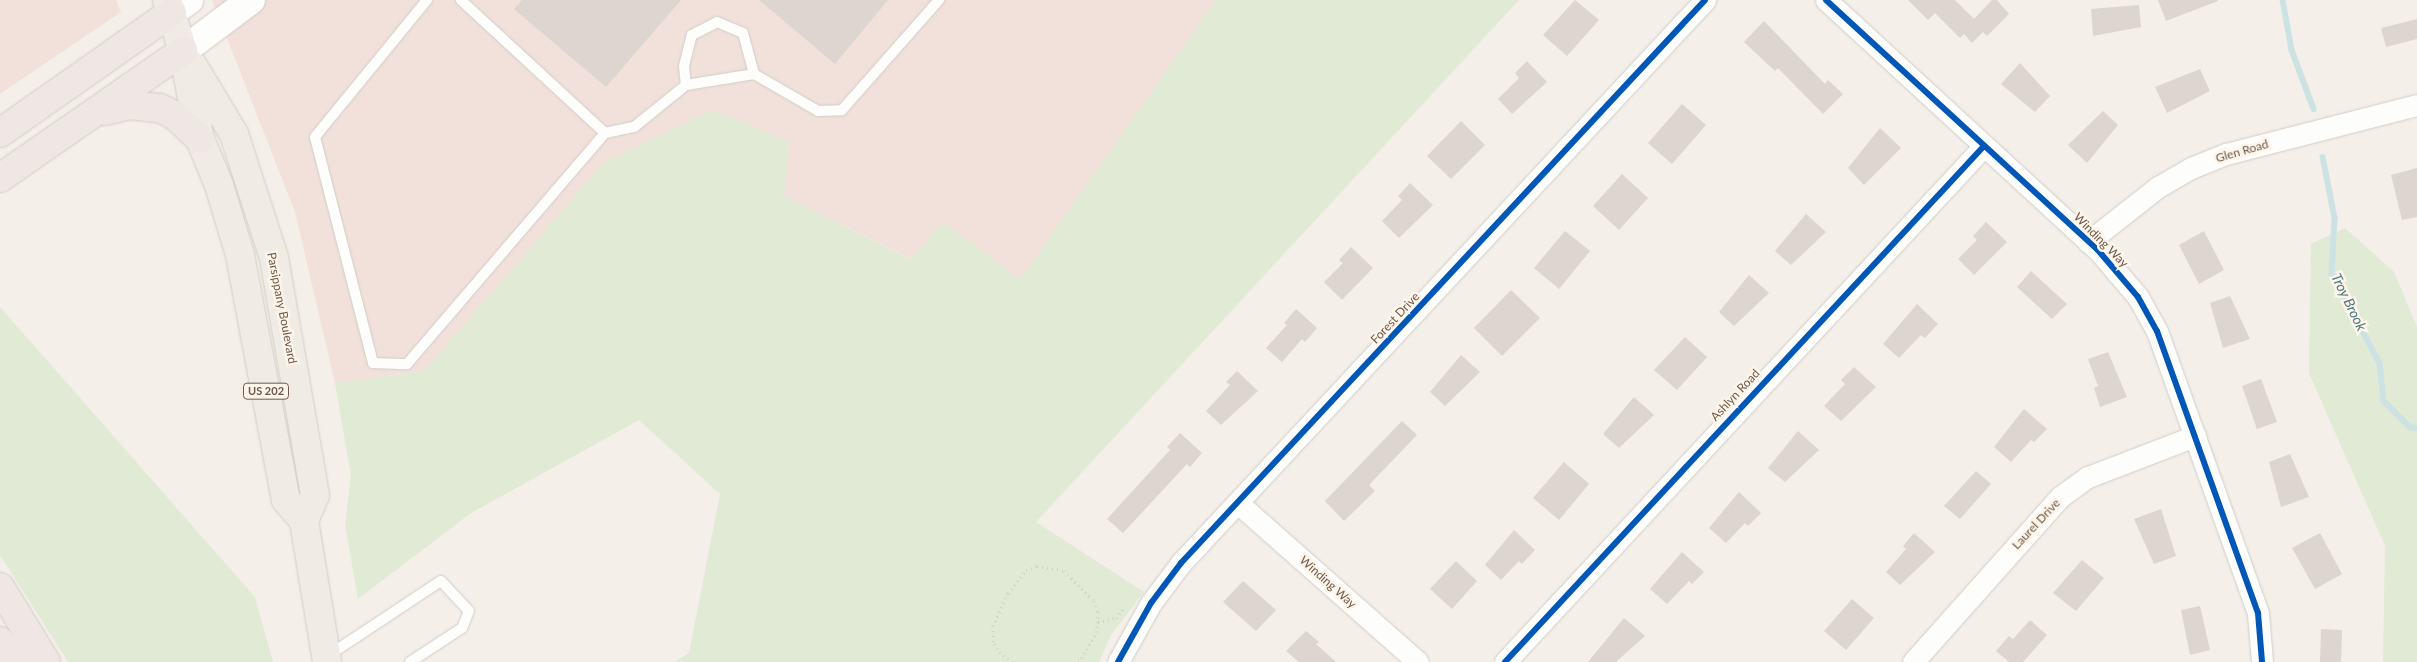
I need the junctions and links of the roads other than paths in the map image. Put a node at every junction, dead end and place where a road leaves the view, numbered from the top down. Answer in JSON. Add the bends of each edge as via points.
{"nodes":[{"id":1,"x":251,"y":0,"type":"edge"},
{"id":2,"x":426,"y":0,"type":"edge"},
{"id":3,"x":461,"y":0,"type":"edge"},
{"id":4,"x":938,"y":0,"type":"edge"},
{"id":5,"x":1705,"y":0,"type":"edge"},
{"id":6,"x":1826,"y":0,"type":"edge"},
{"id":7,"x":176,"y":4,"type":"edge"},
{"id":8,"x":183,"y":51,"type":"junction"},
{"id":9,"x":754,"y":74,"type":"junction"},
{"id":10,"x":686,"y":85,"type":"junction"},
{"id":11,"x":2417,"y":105,"type":"edge"},
{"id":12,"x":90,"y":115,"type":"junction"},
{"id":13,"x":0,"y":133,"type":"edge"},
{"id":14,"x":605,"y":133,"type":"junction"},
{"id":15,"x":200,"y":138,"type":"junction"},
{"id":16,"x":1984,"y":146,"type":"junction"},
{"id":17,"x":0,"y":178,"type":"edge"},
{"id":18,"x":2088,"y":242,"type":"junction"},
{"id":19,"x":2195,"y":436,"type":"junction"},
{"id":20,"x":1238,"y":502,"type":"junction"},
{"id":21,"x":304,"y":521,"type":"junction"},
{"id":22,"x":0,"y":587,"type":"edge"},
{"id":23,"x":0,"y":641,"type":"edge"},
{"id":24,"x":327,"y":660,"type":"edge"},
{"id":25,"x":16,"y":662,"type":"edge"},
{"id":26,"x":46,"y":662,"type":"edge"},
{"id":27,"x":410,"y":662,"type":"edge"},
{"id":28,"x":1118,"y":662,"type":"edge"},
{"id":29,"x":1418,"y":662,"type":"edge"},
{"id":30,"x":1504,"y":662,"type":"edge"},
{"id":31,"x":1913,"y":662,"type":"edge"},
{"id":32,"x":2262,"y":662,"type":"edge"}],
"edges":[{"from":1,"to":8,"type":"street"},
{"from":2,"to":14,"type":"lane","via":[[315,137],[373,363],[407,364]]},
{"from":3,"to":14,"type":"lane"},
{"from":4,"to":9,"type":"lane","via":[[842,110],[818,110]]},
{"from":5,"to":20,"type":"street","name":"Forest Drive"},
{"from":6,"to":16,"type":"street","name":"Winding Way"},
{"from":7,"to":8,"type":"main road","name":"Parsippany Boulevard","number":"US 202"},
{"from":7,"to":13,"type":"highway"},
{"from":8,"to":12,"type":"highway"},
{"from":8,"to":15,"type":"main road","name":"Parsippany Boulevard","number":"US 202"},
{"from":8,"to":21,"type":"main road","name":"Parsippany Boulevard","number":"US 202","via":[[234,134],[274,258],[315,496]]},
{"from":9,"to":10,"type":"lane"},
{"from":9,"to":10,"type":"lane","via":[[743,33],[717,22],[692,35],[684,66]]},
{"from":10,"to":14,"type":"lane","via":[[634,127]]},
{"from":11,"to":18,"type":"street","name":"Glen Road","via":[[2226,154],[2190,168],[2158,187]]},
{"from":12,"to":15,"type":"highway","via":[[129,105],[160,108],[174,115]]},
{"from":12,"to":17,"type":"highway"},
{"from":15,"to":21,"type":"main road","name":"Parsippany Boulevard","number":"US 202","via":[[219,185],[240,255],[286,500]]},
{"from":16,"to":18,"type":"street","name":"Winding Way"},
{"from":16,"to":30,"type":"street","name":"Ashlyn Road"},
{"from":18,"to":19,"type":"street","name":"Winding Way","via":[[2115,267],[2157,331]]},
{"from":19,"to":31,"type":"street","name":"Laurel Drive","via":[[2088,477],[2060,497]]},
{"from":19,"to":32,"type":"street","name":"Winding Way","via":[[2258,613]]},
{"from":20,"to":28,"type":"street","name":"Forest Drive","via":[[1181,563],[1151,603]]},
{"from":20,"to":29,"type":"street","name":"Winding Way"},
{"from":21,"to":24,"type":"main road"},
{"from":22,"to":26,"type":"highway"},
{"from":23,"to":25,"type":"highway"},
{"from":24,"to":27,"type":"lane","via":[[441,581],[469,611],[462,628]]}]}
